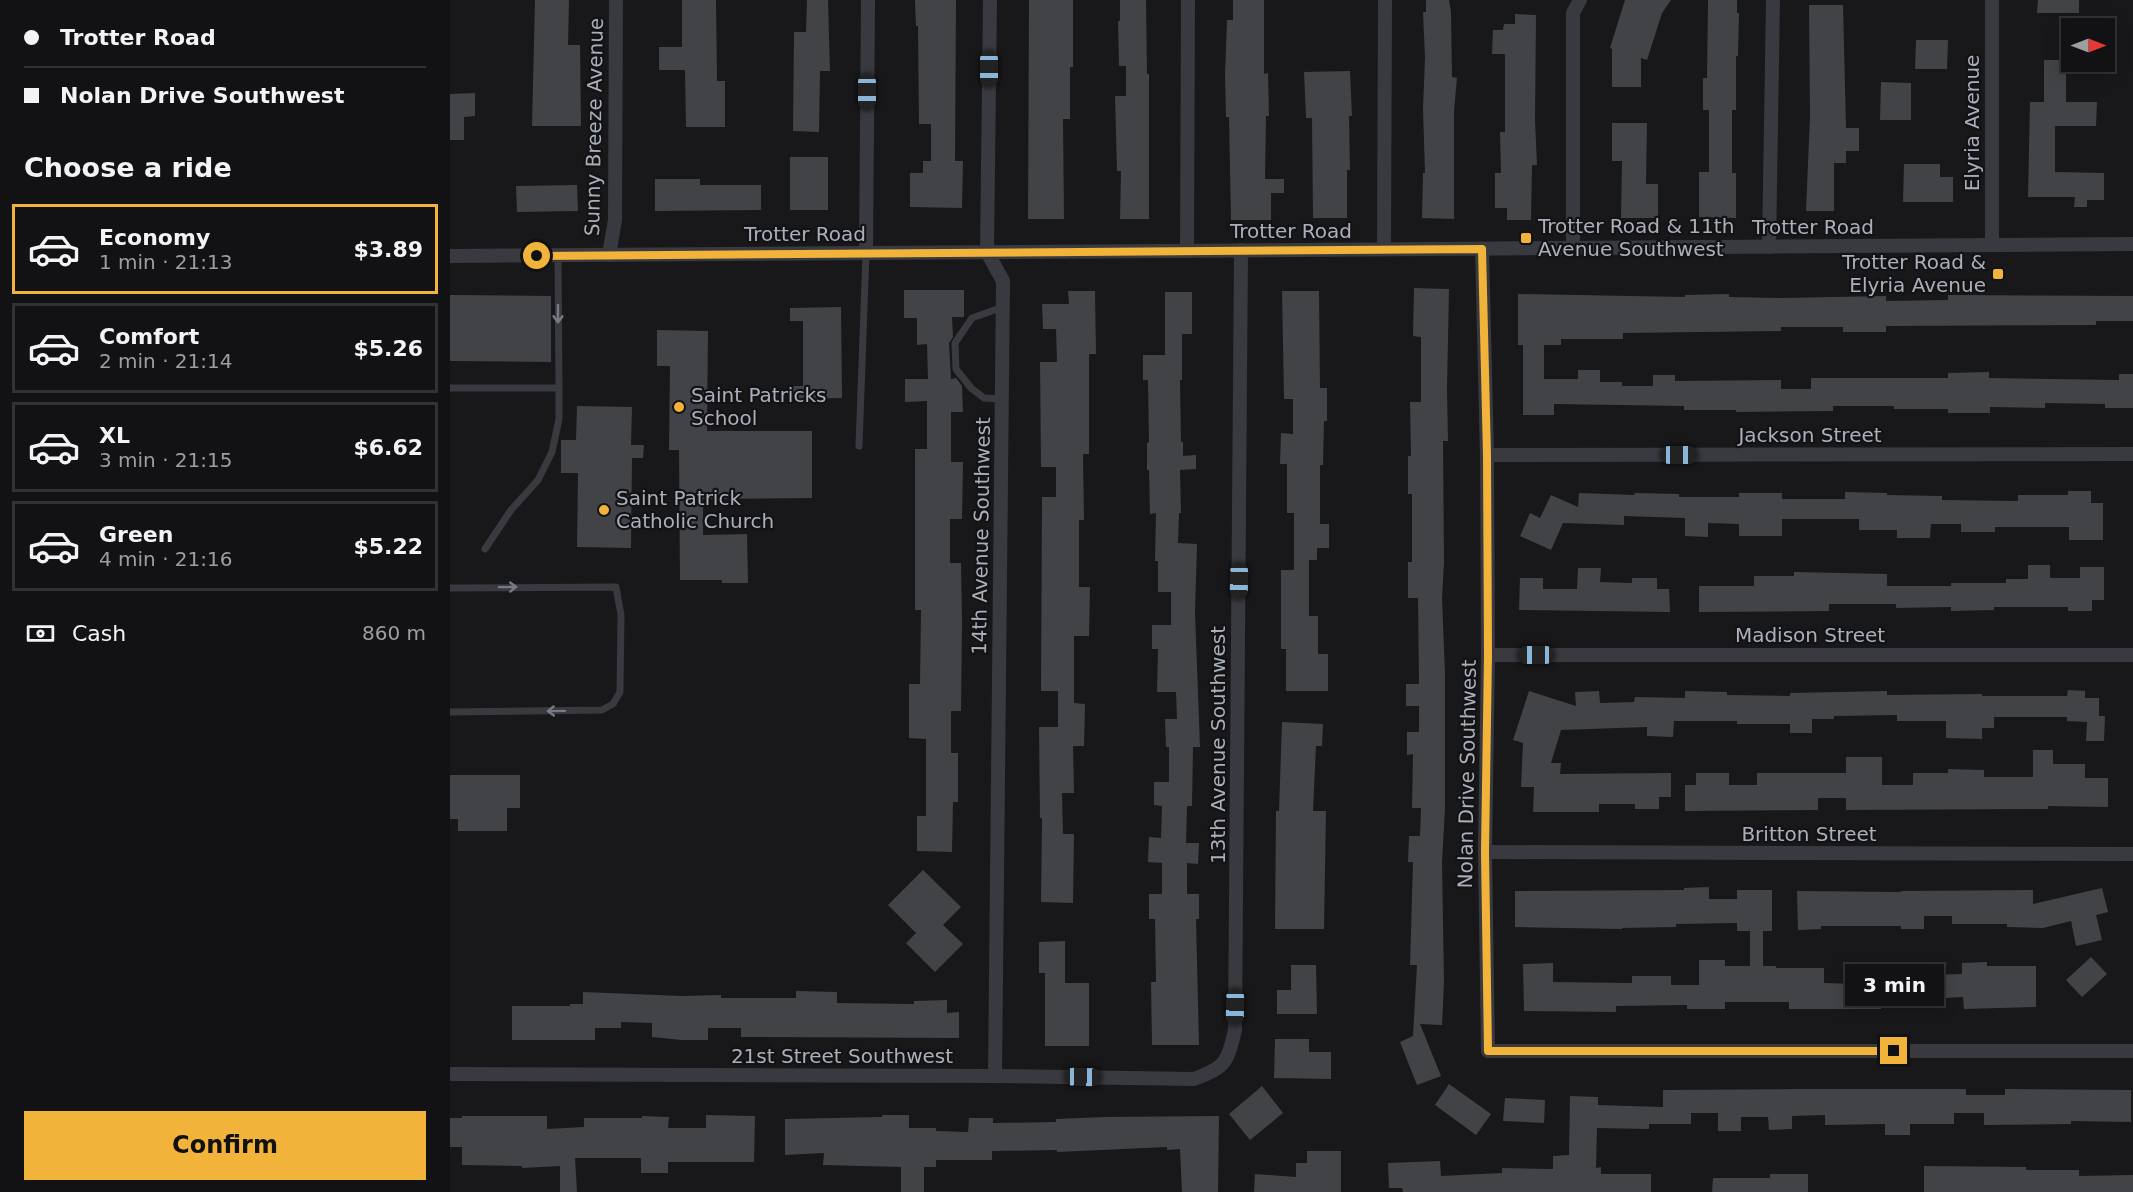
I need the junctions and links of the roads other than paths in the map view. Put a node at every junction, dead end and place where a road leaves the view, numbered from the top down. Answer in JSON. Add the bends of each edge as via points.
{"nodes":[{"id":1,"x":616,"y":0,"type":"edge"},
{"id":2,"x":868,"y":0,"type":"edge"},
{"id":3,"x":990,"y":0,"type":"edge"},
{"id":4,"x":1188,"y":0,"type":"edge"},
{"id":5,"x":1385,"y":0,"type":"edge"},
{"id":6,"x":1580,"y":0,"type":"edge"},
{"id":7,"x":1773,"y":0,"type":"edge"},
{"id":8,"x":1992,"y":0,"type":"edge"},
{"id":9,"x":2133,"y":244,"type":"edge"},
{"id":10,"x":1992,"y":245,"type":"junction"},
{"id":11,"x":1769,"y":246,"type":"junction"},
{"id":12,"x":1573,"y":248,"type":"junction"},
{"id":13,"x":1384,"y":249,"type":"junction"},
{"id":14,"x":1482,"y":249,"type":"junction"},
{"id":15,"x":1241,"y":250,"type":"junction"},
{"id":16,"x":1187,"y":251,"type":"junction"},
{"id":17,"x":987,"y":252,"type":"junction"},
{"id":18,"x":866,"y":253,"type":"junction"},
{"id":19,"x":558,"y":255,"type":"junction"},
{"id":20,"x":609,"y":255,"type":"junction"},
{"id":21,"x":450,"y":256,"type":"edge"},
{"id":22,"x":1003,"y":307,"type":"junction"},
{"id":23,"x":450,"y":388,"type":"edge"},
{"id":24,"x":559,"y":388,"type":"junction"},
{"id":25,"x":1002,"y":399,"type":"junction"},
{"id":26,"x":859,"y":446,"type":"dead end"},
{"id":27,"x":2133,"y":454,"type":"edge"},
{"id":28,"x":1487,"y":455,"type":"junction"},
{"id":29,"x":485,"y":549,"type":"dead end"},
{"id":30,"x":450,"y":588,"type":"edge"},
{"id":31,"x":1488,"y":655,"type":"junction"},
{"id":32,"x":2133,"y":655,"type":"edge"},
{"id":33,"x":450,"y":712,"type":"edge"},
{"id":34,"x":1485,"y":852,"type":"junction"},
{"id":35,"x":2133,"y":854,"type":"edge"},
{"id":36,"x":2133,"y":1051,"type":"edge"},
{"id":37,"x":1228,"y":1058,"type":"joint"},
{"id":38,"x":450,"y":1074,"type":"edge"},
{"id":39,"x":994,"y":1076,"type":"junction"}],
"edges":[{"from":1,"to":20,"type":"street","name":"Sunny Breeze Avenue","via":[[615,220]]},
{"from":2,"to":18,"type":"street"},
{"from":3,"to":17,"type":"street"},
{"from":4,"to":16,"type":"street"},
{"from":5,"to":13,"type":"street"},
{"from":6,"to":12,"type":"street","via":[[1574,13]]},
{"from":7,"to":11,"type":"street"},
{"from":8,"to":10,"type":"street","name":"Elyria Avenue"},
{"from":9,"to":10,"type":"street","name":"Trotter Road"},
{"from":10,"to":11,"type":"street","name":"Trotter Road"},
{"from":11,"to":12,"type":"street","name":"Trotter Road"},
{"from":12,"to":14,"type":"street","name":"Trotter Road"},
{"from":13,"to":14,"type":"street","name":"Trotter Road"},
{"from":13,"to":15,"type":"street","name":"Trotter Road"},
{"from":14,"to":28,"type":"street","name":"Nolan Drive Southwest"},
{"from":15,"to":16,"type":"street","name":"Trotter Road"},
{"from":15,"to":37,"type":"street","name":"13th Avenue Southwest","via":[[1235,1030]]},
{"from":16,"to":17,"type":"street","name":"Trotter Road"},
{"from":17,"to":18,"type":"street","name":"Trotter Road"},
{"from":17,"to":22,"type":"street","name":"14th Avenue Southwest","via":[[1003,280]]},
{"from":18,"to":20,"type":"street","name":"Trotter Road"},
{"from":18,"to":26,"type":"lane"},
{"from":19,"to":20,"type":"street","name":"Trotter Road"},
{"from":19,"to":21,"type":"street","name":"Trotter Road"},
{"from":19,"to":24,"type":"lane","one_way":true},
{"from":22,"to":25,"type":"street","name":"14th Avenue Southwest"},
{"from":22,"to":25,"type":"lane","via":[[972,318],[955,343],[956,369],[971,388],[984,398]]},
{"from":23,"to":24,"type":"lane"},
{"from":24,"to":29,"type":"lane","via":[[559,419],[552,452],[538,480],[511,510]]},
{"from":25,"to":39,"type":"street","name":"14th Avenue Southwest"},
{"from":27,"to":28,"type":"street","name":"Jackson Street"},
{"from":28,"to":31,"type":"street","name":"Nolan Drive Southwest"},
{"from":30,"to":33,"type":"lane","one_way":true,"via":[[616,587],[621,628],[620,692],[613,704],[602,710]]},
{"from":31,"to":32,"type":"street","name":"Madison Street"},
{"from":31,"to":34,"type":"street","name":"Nolan Drive Southwest"},
{"from":34,"to":35,"type":"street","name":"Britton Street"},
{"from":34,"to":36,"type":"street","name":"Nolan Drive Southwest","via":[[1488,1051]]},
{"from":37,"to":39,"type":"street","name":"21st Street Southwest","via":[[1212,1072],[1194,1079]]},
{"from":38,"to":39,"type":"street","name":"21st Street Southwest"}]}
